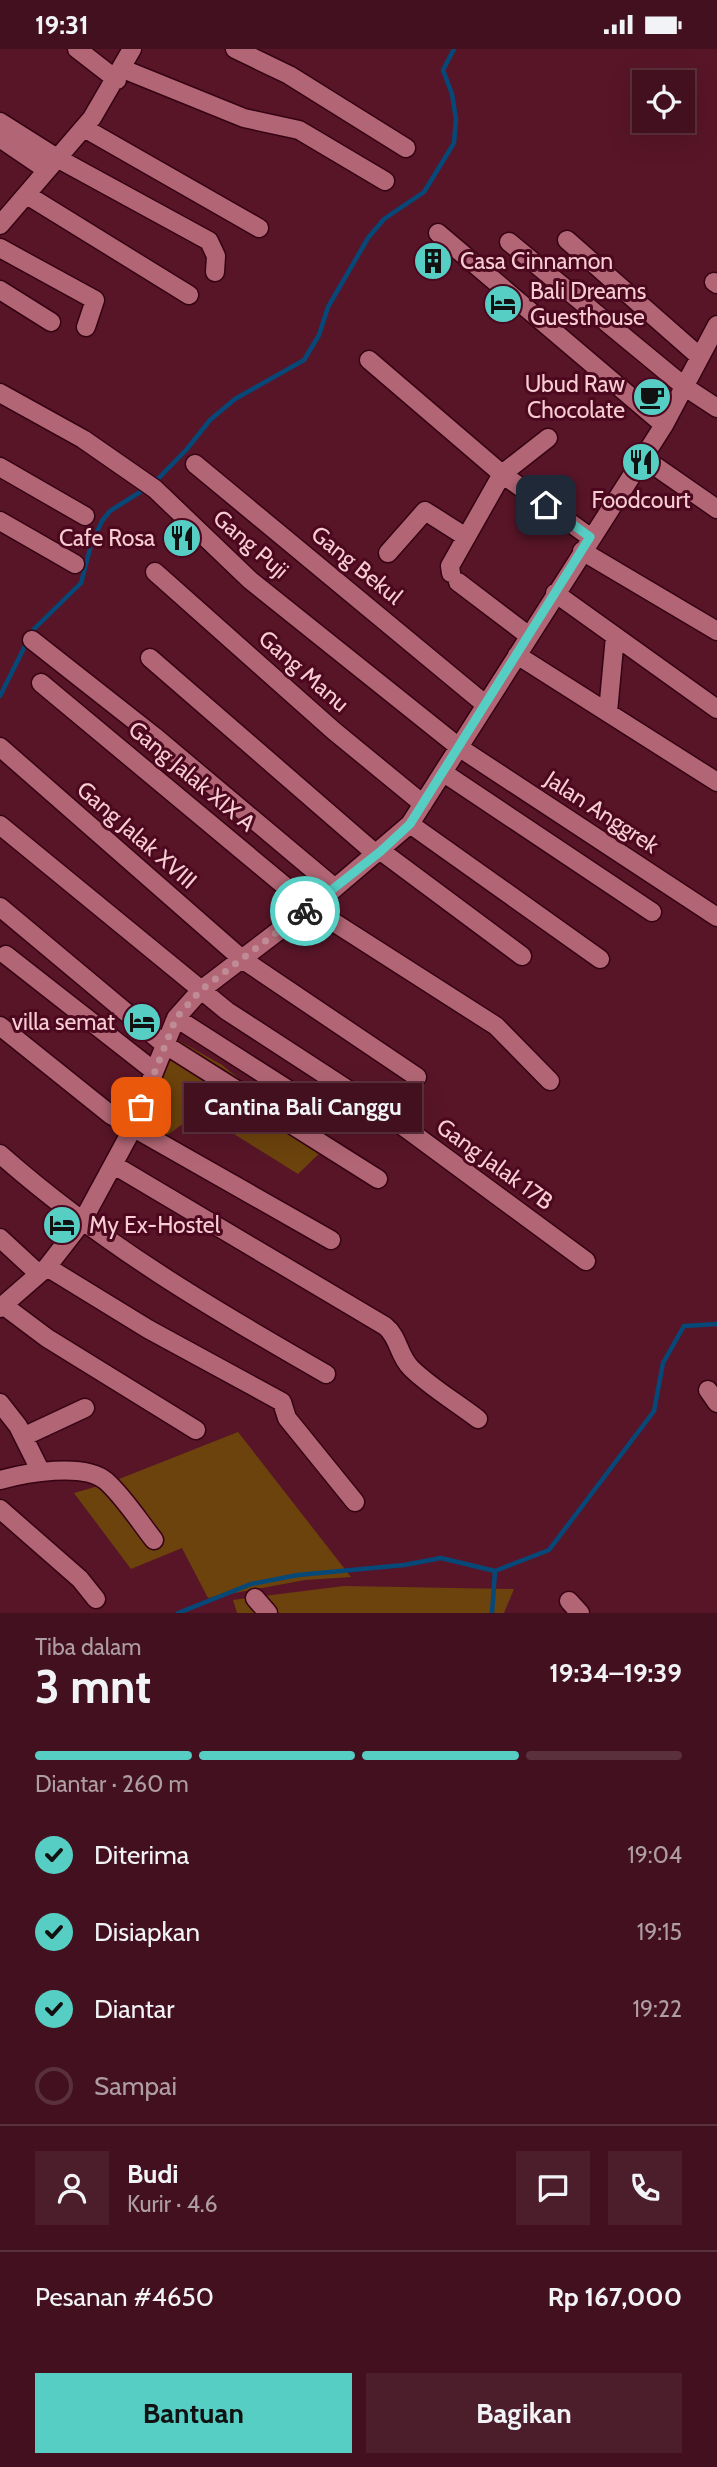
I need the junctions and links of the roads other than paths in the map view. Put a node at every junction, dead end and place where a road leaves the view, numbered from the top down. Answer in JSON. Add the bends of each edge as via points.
{"nodes":[{"id":1,"x":77,"y":49,"type":"edge"},
{"id":2,"x":132,"y":49,"type":"edge"},
{"id":3,"x":235,"y":49,"type":"edge"},
{"id":4,"x":120,"y":75,"type":"junction"},
{"id":5,"x":0,"y":122,"type":"edge"},
{"id":6,"x":84,"y":128,"type":"junction"},
{"id":7,"x":0,"y":138,"type":"edge"},
{"id":8,"x":406,"y":148,"type":"dead end"},
{"id":9,"x":52,"y":164,"type":"junction"},
{"id":10,"x":385,"y":181,"type":"dead end"},
{"id":11,"x":27,"y":195,"type":"junction"},
{"id":12,"x":0,"y":225,"type":"edge"},
{"id":13,"x":259,"y":228,"type":"dead end"},
{"id":14,"x":438,"y":233,"type":"dead end"},
{"id":15,"x":567,"y":240,"type":"dead end"},
{"id":16,"x":509,"y":242,"type":"dead end"},
{"id":17,"x":0,"y":248,"type":"edge"},
{"id":18,"x":215,"y":272,"type":"dead end"},
{"id":19,"x":0,"y":290,"type":"edge"},
{"id":20,"x":189,"y":295,"type":"dead end"},
{"id":21,"x":51,"y":322,"type":"dead end"},
{"id":22,"x":717,"y":325,"type":"edge"},
{"id":23,"x":86,"y":327,"type":"dead end"},
{"id":24,"x":700,"y":357,"type":"junction"},
{"id":25,"x":369,"y":361,"type":"dead end"},
{"id":26,"x":685,"y":387,"type":"junction"},
{"id":27,"x":0,"y":393,"type":"edge"},
{"id":28,"x":717,"y":408,"type":"edge"},
{"id":29,"x":664,"y":425,"type":"junction"},
{"id":30,"x":548,"y":438,"type":"dead end"},
{"id":31,"x":642,"y":457,"type":"junction"},
{"id":32,"x":195,"y":464,"type":"dead end"},
{"id":33,"x":0,"y":467,"type":"edge"},
{"id":34,"x":502,"y":474,"type":"junction"},
{"id":35,"x":717,"y":509,"type":"edge"},
{"id":36,"x":85,"y":516,"type":"dead end"},
{"id":37,"x":0,"y":521,"type":"edge"},
{"id":38,"x":466,"y":537,"type":"junction"},
{"id":39,"x":586,"y":544,"type":"junction"},
{"id":40,"x":388,"y":553,"type":"dead end"},
{"id":41,"x":75,"y":564,"type":"dead end"},
{"id":42,"x":155,"y":572,"type":"dead end"},
{"id":43,"x":555,"y":593,"type":"junction"},
{"id":44,"x":717,"y":631,"type":"edge"},
{"id":45,"x":529,"y":636,"type":"junction"},
{"id":46,"x":615,"y":636,"type":"junction"},
{"id":47,"x":32,"y":640,"type":"dead end"},
{"id":48,"x":517,"y":655,"type":"junction"},
{"id":49,"x":150,"y":658,"type":"dead end"},
{"id":50,"x":41,"y":683,"type":"dead end"},
{"id":51,"x":486,"y":705,"type":"junction"},
{"id":52,"x":717,"y":709,"type":"edge"},
{"id":53,"x":608,"y":712,"type":"junction"},
{"id":54,"x":0,"y":747,"type":"edge"},
{"id":55,"x":460,"y":748,"type":"junction"},
{"id":56,"x":444,"y":773,"type":"junction"},
{"id":57,"x":717,"y":782,"type":"edge"},
{"id":58,"x":424,"y":804,"type":"junction"},
{"id":59,"x":410,"y":824,"type":"junction"},
{"id":60,"x":0,"y":825,"type":"edge"},
{"id":61,"x":379,"y":853,"type":"junction"},
{"id":62,"x":335,"y":888,"type":"junction"},
{"id":63,"x":0,"y":907,"type":"edge"},
{"id":64,"x":310,"y":907,"type":"junction"},
{"id":65,"x":652,"y":912,"type":"dead end"},
{"id":66,"x":717,"y":917,"type":"edge"},
{"id":67,"x":6,"y":955,"type":"dead end"},
{"id":68,"x":522,"y":956,"type":"dead end"},
{"id":69,"x":242,"y":959,"type":"junction"},
{"id":70,"x":600,"y":959,"type":"dead end"},
{"id":71,"x":201,"y":990,"type":"junction"},
{"id":72,"x":176,"y":1018,"type":"junction"},
{"id":73,"x":0,"y":1026,"type":"edge"},
{"id":74,"x":164,"y":1045,"type":"junction"},
{"id":75,"x":154,"y":1071,"type":"junction"},
{"id":76,"x":417,"y":1077,"type":"dead end"},
{"id":77,"x":550,"y":1081,"type":"dead end"},
{"id":78,"x":331,"y":1117,"type":"dead end"},
{"id":79,"x":132,"y":1128,"type":"junction"},
{"id":80,"x":0,"y":1154,"type":"edge"},
{"id":81,"x":114,"y":1165,"type":"junction"},
{"id":82,"x":378,"y":1179,"type":"dead end"},
{"id":83,"x":82,"y":1222,"type":"junction"},
{"id":84,"x":0,"y":1238,"type":"edge"},
{"id":85,"x":331,"y":1240,"type":"dead end"},
{"id":86,"x":586,"y":1261,"type":"dead end"},
{"id":87,"x":43,"y":1271,"type":"junction"},
{"id":88,"x":3,"y":1300,"type":"edge"},
{"id":89,"x":326,"y":1374,"type":"dead end"},
{"id":90,"x":0,"y":1403,"type":"edge"},
{"id":91,"x":85,"y":1408,"type":"dead end"},
{"id":92,"x":478,"y":1419,"type":"dead end"},
{"id":93,"x":196,"y":1430,"type":"dead end"},
{"id":94,"x":25,"y":1436,"type":"junction"},
{"id":95,"x":41,"y":1472,"type":"junction"},
{"id":96,"x":0,"y":1480,"type":"edge"},
{"id":97,"x":355,"y":1502,"type":"dead end"},
{"id":98,"x":0,"y":1509,"type":"edge"},
{"id":99,"x":154,"y":1540,"type":"dead end"},
{"id":100,"x":255,"y":1598,"type":"dead end"},
{"id":101,"x":96,"y":1599,"type":"dead end"},
{"id":102,"x":268,"y":1613,"type":"edge"}],
"edges":[{"from":1,"to":4,"type":"street"},
{"from":2,"to":4,"type":"street"},
{"from":3,"to":8,"type":"street","via":[[289,75]]},
{"from":4,"to":6,"type":"street"},
{"from":4,"to":10,"type":"street","via":[[244,118],[292,127]]},
{"from":5,"to":9,"type":"street"},
{"from":6,"to":9,"type":"street"},
{"from":6,"to":13,"type":"street"},
{"from":7,"to":9,"type":"street"},
{"from":9,"to":11,"type":"street"},
{"from":9,"to":18,"type":"street","via":[[209,241],[216,256]]},
{"from":11,"to":12,"type":"street"},
{"from":11,"to":20,"type":"street"},
{"from":14,"to":29,"type":"street"},
{"from":15,"to":24,"type":"street"},
{"from":16,"to":26,"type":"street"},
{"from":17,"to":23,"type":"street","via":[[95,300]]},
{"from":19,"to":21,"type":"street"},
{"from":22,"to":24,"type":"street"},
{"from":24,"to":26,"type":"street"},
{"from":25,"to":34,"type":"street"},
{"from":26,"to":28,"type":"street"},
{"from":26,"to":29,"type":"street"},
{"from":27,"to":55,"type":"street","name":"Gang Puji","via":[[83,439],[155,489],[250,580]]},
{"from":29,"to":31,"type":"street"},
{"from":30,"to":34,"type":"street"},
{"from":31,"to":35,"type":"street"},
{"from":31,"to":39,"type":"street"},
{"from":32,"to":51,"type":"street","name":"Gang Bekul"},
{"from":33,"to":36,"type":"street"},
{"from":34,"to":38,"type":"street"},
{"from":34,"to":39,"type":"street"},
{"from":37,"to":41,"type":"street"},
{"from":38,"to":40,"type":"street","via":[[425,511]]},
{"from":38,"to":45,"type":"street","via":[[453,574]]},
{"from":39,"to":43,"type":"street"},
{"from":39,"to":44,"type":"street"},
{"from":42,"to":58,"type":"street","name":"Gang Manu"},
{"from":43,"to":45,"type":"street"},
{"from":43,"to":46,"type":"street"},
{"from":45,"to":48,"type":"street"},
{"from":46,"to":52,"type":"street"},
{"from":46,"to":53,"type":"street"},
{"from":47,"to":62,"type":"street"},
{"from":48,"to":51,"type":"street"},
{"from":48,"to":53,"type":"street"},
{"from":49,"to":61,"type":"street"},
{"from":50,"to":64,"type":"street","name":"Gang Jalak XIX A"},
{"from":51,"to":55,"type":"street"},
{"from":53,"to":57,"type":"street"},
{"from":54,"to":69,"type":"street","name":"Gang Jalak XVIII"},
{"from":55,"to":56,"type":"street"},
{"from":55,"to":66,"type":"street","name":"Jalan Anggrek"},
{"from":56,"to":58,"type":"street"},
{"from":56,"to":65,"type":"street"},
{"from":58,"to":59,"type":"street"},
{"from":59,"to":61,"type":"street"},
{"from":59,"to":70,"type":"street"},
{"from":60,"to":71,"type":"street","name":"Gang Jalak 17B"},
{"from":61,"to":62,"type":"street"},
{"from":61,"to":68,"type":"street"},
{"from":62,"to":64,"type":"street"},
{"from":63,"to":74,"type":"street"},
{"from":64,"to":69,"type":"street"},
{"from":64,"to":77,"type":"street","name":"Gang Jalak XIX A","via":[[496,1025]]},
{"from":67,"to":75,"type":"street"},
{"from":69,"to":71,"type":"street"},
{"from":69,"to":76,"type":"street","name":"Gang Jalak XVIII"},
{"from":71,"to":72,"type":"street"},
{"from":71,"to":86,"type":"street","name":"Gang Jalak 17B","via":[[396,1121]]},
{"from":72,"to":74,"type":"street"},
{"from":72,"to":78,"type":"street"},
{"from":73,"to":79,"type":"street","via":[[76,1090]]},
{"from":74,"to":75,"type":"street"},
{"from":74,"to":82,"type":"street"},
{"from":75,"to":79,"type":"street"},
{"from":79,"to":81,"type":"street"},
{"from":79,"to":85,"type":"street"},
{"from":80,"to":83,"type":"street"},
{"from":81,"to":83,"type":"street"},
{"from":81,"to":92,"type":"street","via":[[385,1326],[412,1369]]},
{"from":83,"to":87,"type":"street"},
{"from":83,"to":89,"type":"street","via":[[212,1310]]},
{"from":84,"to":87,"type":"street"},
{"from":87,"to":88,"type":"street"},
{"from":87,"to":97,"type":"street","via":[[278,1399],[286,1407],[287,1418]]},
{"from":88,"to":93,"type":"street","via":[[47,1338]]},
{"from":90,"to":94,"type":"street"},
{"from":91,"to":94,"type":"street"},
{"from":94,"to":95,"type":"street"},
{"from":95,"to":96,"type":"street"},
{"from":95,"to":99,"type":"street","via":[[99,1476]]},
{"from":98,"to":101,"type":"street","via":[[80,1579]]},
{"from":100,"to":102,"type":"street"}]}
